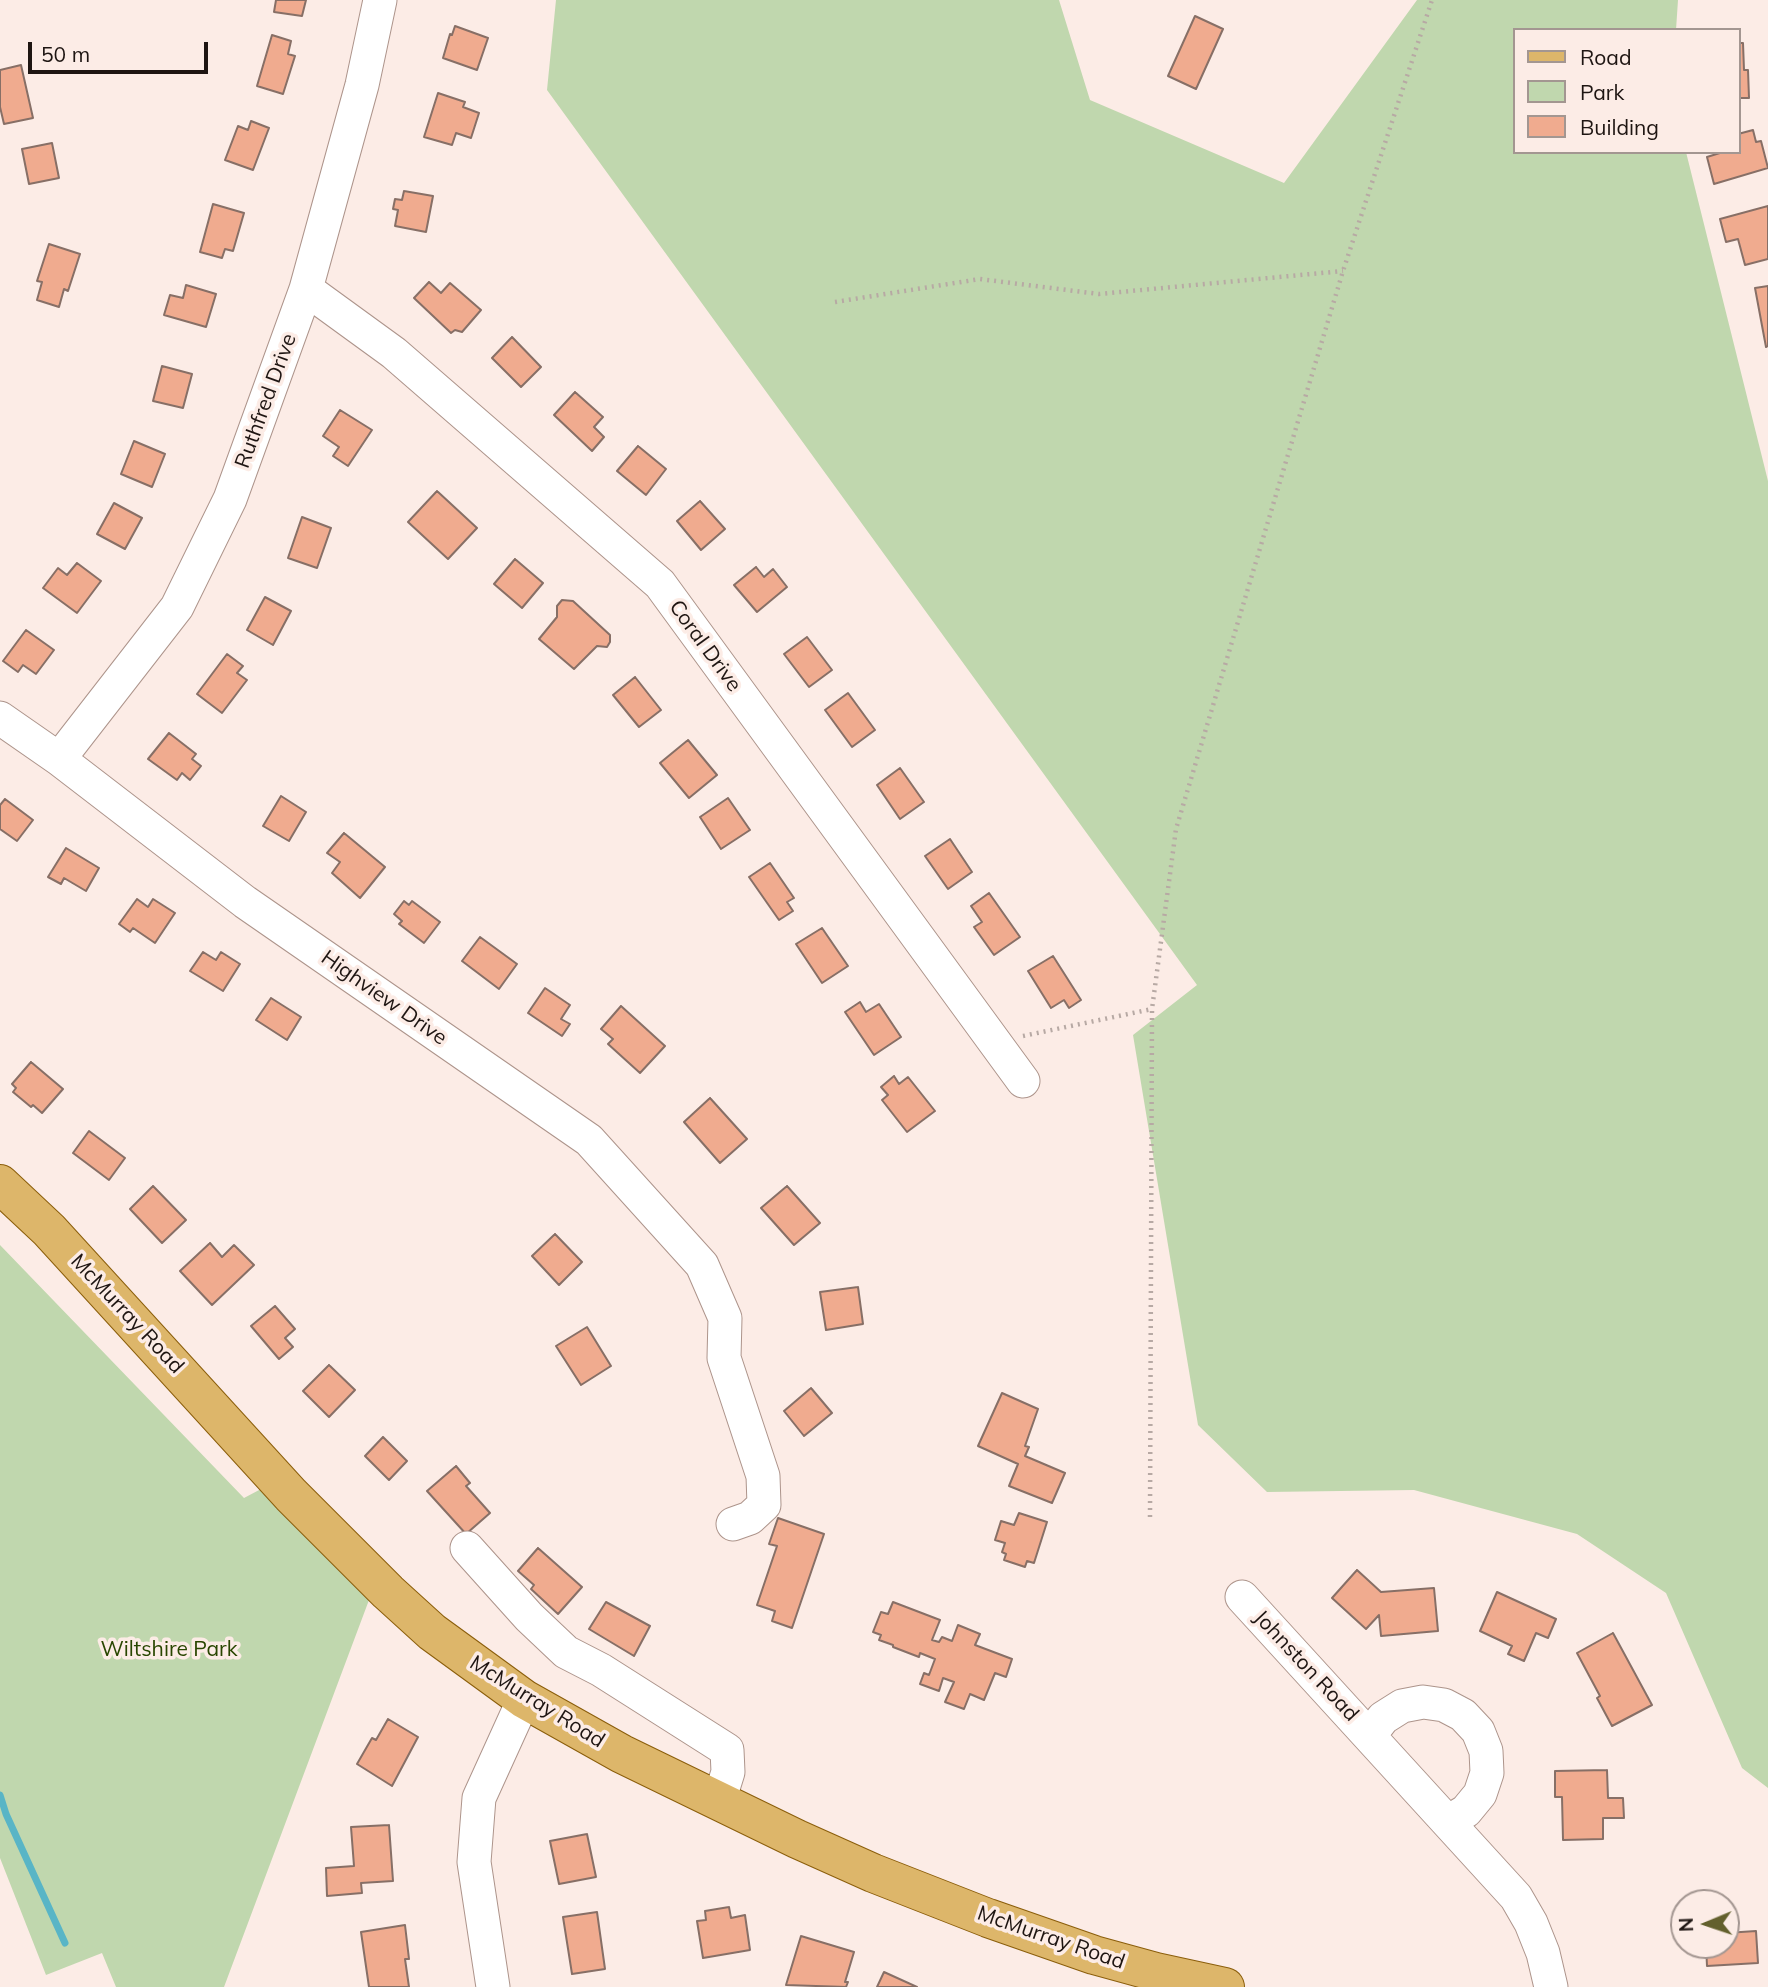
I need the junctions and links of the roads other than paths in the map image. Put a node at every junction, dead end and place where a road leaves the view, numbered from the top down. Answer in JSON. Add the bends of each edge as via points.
{"nodes":[{"id":1,"x":380,"y":0,"type":"edge"},
{"id":2,"x":306,"y":289,"type":"junction"},
{"id":3,"x":0,"y":718,"type":"edge"},
{"id":4,"x":60,"y":759,"type":"junction"},
{"id":5,"x":1023,"y":1081,"type":"dead end"},
{"id":6,"x":0,"y":1184,"type":"edge"},
{"id":7,"x":733,"y":1524,"type":"dead end"},
{"id":8,"x":467,"y":1548,"type":"dead end"},
{"id":9,"x":1242,"y":1597,"type":"dead end"},
{"id":10,"x":524,"y":1699,"type":"junction"},
{"id":11,"x":1370,"y":1735,"type":"junction"},
{"id":12,"x":719,"y":1801,"type":"junction"},
{"id":13,"x":1448,"y":1822,"type":"junction"},
{"id":14,"x":493,"y":1987,"type":"edge"},
{"id":15,"x":1225,"y":1987,"type":"edge"},
{"id":16,"x":1551,"y":1987,"type":"edge"}],
"edges":[{"from":1,"to":2,"type":"street","name":"Ruthfred Drive","via":[[362,85]]},
{"from":2,"to":4,"type":"street","name":"Ruthfred Drive","via":[[230,499],[177,607]]},
{"from":2,"to":5,"type":"street","name":"Coral Drive","via":[[394,354],[660,584]]},
{"from":3,"to":4,"type":"street","name":"Highview Drive"},
{"from":4,"to":7,"type":"street","name":"Highview Drive","via":[[244,902],[589,1140],[702,1265],[726,1318],[724,1358],[763,1476],[764,1505],[750,1518]]},
{"from":6,"to":10,"type":"main road","name":"McMurray Road","via":[[49,1230],[291,1495],[388,1592],[432,1632]]},
{"from":8,"to":12,"type":"street","via":[[566,1652],[727,1750],[728,1772]]},
{"from":9,"to":11,"type":"street","name":"Johnston Road"},
{"from":10,"to":12,"type":"main road","name":"McMurray Road","via":[[622,1755]]},
{"from":10,"to":14,"type":"street","via":[[479,1798],[474,1861]]},
{"from":11,"to":13,"type":"street","name":"Johnston Road"},
{"from":11,"to":13,"type":"street","name":"Johnston Road","via":[[1392,1712],[1423,1702],[1454,1710],[1478,1731],[1486,1751],[1480,1794],[1466,1811]]},
{"from":12,"to":15,"type":"main road","name":"McMurray Road","via":[[873,1873],[988,1918],[1116,1961]]},
{"from":13,"to":16,"type":"street","name":"Johnston Road","via":[[1516,1897],[1543,1953]]}]}
